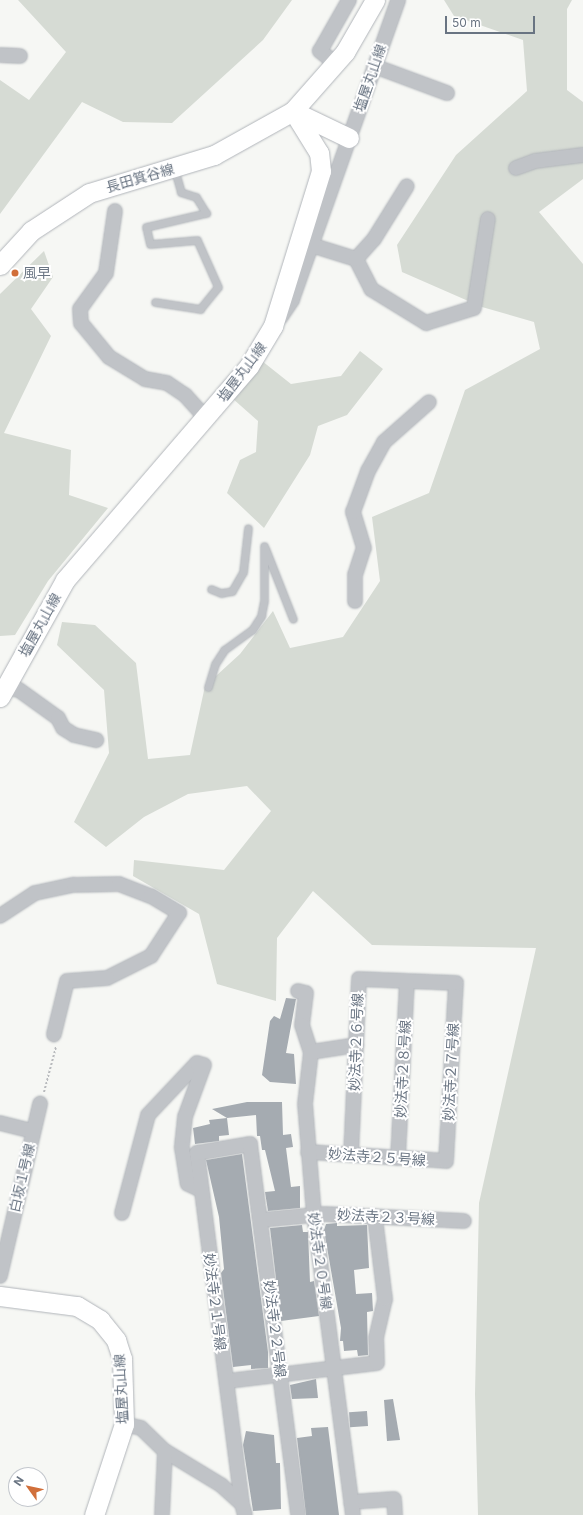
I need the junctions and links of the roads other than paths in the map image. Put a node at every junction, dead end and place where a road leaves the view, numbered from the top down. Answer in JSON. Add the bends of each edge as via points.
{"nodes":[{"id":1,"x":349,"y":0,"type":"edge"},
{"id":2,"x":375,"y":0,"type":"edge"},
{"id":3,"x":398,"y":0,"type":"edge"},
{"id":4,"x":0,"y":55,"type":"edge"},
{"id":5,"x":20,"y":56,"type":"dead end"},
{"id":6,"x":336,"y":64,"type":"junction"},
{"id":7,"x":374,"y":66,"type":"junction"},
{"id":8,"x":447,"y":93,"type":"dead end"},
{"id":9,"x":293,"y":112,"type":"junction"},
{"id":10,"x":349,"y":138,"type":"junction"},
{"id":11,"x":583,"y":155,"type":"edge"},
{"id":12,"x":174,"y":168,"type":"junction"},
{"id":13,"x":516,"y":168,"type":"dead end"},
{"id":14,"x":407,"y":186,"type":"dead end"},
{"id":15,"x":115,"y":211,"type":"dead end"},
{"id":16,"x":488,"y":219,"type":"dead end"},
{"id":17,"x":311,"y":245,"type":"junction"},
{"id":18,"x":356,"y":259,"type":"junction"},
{"id":19,"x":0,"y":265,"type":"edge"},
{"id":20,"x":155,"y":302,"type":"dead end"},
{"id":21,"x":274,"y":326,"type":"junction"},
{"id":22,"x":429,"y":402,"type":"dead end"},
{"id":23,"x":206,"y":418,"type":"junction"},
{"id":24,"x":248,"y":528,"type":"dead end"},
{"id":25,"x":211,"y":589,"type":"dead end"},
{"id":26,"x":355,"y":601,"type":"dead end"},
{"id":27,"x":292,"y":619,"type":"dead end"},
{"id":28,"x":208,"y":687,"type":"dead end"},
{"id":29,"x":2,"y":689,"type":"edge"},
{"id":30,"x":96,"y":740,"type":"dead end"},
{"id":31,"x":0,"y":916,"type":"edge"},
{"id":32,"x":407,"y":981,"type":"junction"},
{"id":33,"x":456,"y":983,"type":"joint"},
{"id":34,"x":298,"y":991,"type":"dead end"},
{"id":35,"x":54,"y":1034,"type":"road end"},
{"id":36,"x":356,"y":1045,"type":"junction"},
{"id":37,"x":311,"y":1052,"type":"junction"},
{"id":38,"x":40,"y":1104,"type":"road end"},
{"id":39,"x":0,"y":1123,"type":"edge"},
{"id":40,"x":33,"y":1131,"type":"junction"},
{"id":41,"x":250,"y":1144,"type":"joint"},
{"id":42,"x":308,"y":1152,"type":"junction"},
{"id":43,"x":351,"y":1155,"type":"junction"},
{"id":44,"x":398,"y":1158,"type":"junction"},
{"id":45,"x":446,"y":1161,"type":"joint"},
{"id":46,"x":201,"y":1190,"type":"junction"},
{"id":47,"x":122,"y":1213,"type":"dead end"},
{"id":48,"x":314,"y":1215,"type":"junction"},
{"id":49,"x":375,"y":1217,"type":"junction"},
{"id":50,"x":261,"y":1220,"type":"junction"},
{"id":51,"x":464,"y":1222,"type":"dead end"},
{"id":52,"x":0,"y":1276,"type":"edge"},
{"id":53,"x":0,"y":1296,"type":"edge"},
{"id":54,"x":335,"y":1368,"type":"junction"},
{"id":55,"x":280,"y":1375,"type":"junction"},
{"id":56,"x":228,"y":1381,"type":"junction"},
{"id":57,"x":124,"y":1424,"type":"junction"},
{"id":58,"x":165,"y":1451,"type":"junction"},
{"id":59,"x":352,"y":1509,"type":"edge"},
{"id":60,"x":244,"y":1510,"type":"edge"},
{"id":61,"x":94,"y":1515,"type":"edge"},
{"id":62,"x":162,"y":1515,"type":"edge"},
{"id":63,"x":298,"y":1515,"type":"edge"},
{"id":64,"x":395,"y":1515,"type":"edge"}],
"edges":[{"from":1,"to":6,"type":"street","via":[[320,51]]},
{"from":2,"to":6,"type":"street","name":"長田箕谷線"},
{"from":3,"to":7,"type":"street","name":"塩屋丸山線"},
{"from":4,"to":5,"type":"street"},
{"from":6,"to":9,"type":"street","name":"長田箕谷線"},
{"from":7,"to":8,"type":"street"},
{"from":7,"to":10,"type":"street","name":"塩屋丸山線"},
{"from":9,"to":10,"type":"street"},
{"from":9,"to":12,"type":"street","name":"長田箕谷線","via":[[235,146]]},
{"from":9,"to":21,"type":"street","via":[[319,153],[321,171]]},
{"from":10,"to":17,"type":"street","name":"塩屋丸山線"},
{"from":11,"to":13,"type":"street","via":[[534,156]]},
{"from":12,"to":19,"type":"street","name":"長田箕谷線","via":[[88,193],[31,231]]},
{"from":12,"to":20,"type":"lane","via":[[181,192],[196,197],[206,213],[146,228],[150,244],[197,240],[218,287],[200,308]]},
{"from":14,"to":18,"type":"street","via":[[378,233]]},
{"from":15,"to":23,"type":"street","via":[[106,273],[80,309],[81,323],[109,357],[145,380],[167,383],[185,395]]},
{"from":16,"to":18,"type":"street","via":[[490,228],[474,308],[426,323],[372,288]]},
{"from":17,"to":18,"type":"street"},
{"from":17,"to":21,"type":"street","name":"塩屋丸山線","via":[[292,300]]},
{"from":21,"to":23,"type":"street","name":"塩屋丸山線","via":[[249,366]]},
{"from":22,"to":26,"type":"street","via":[[384,442],[353,512],[364,548],[355,575]]},
{"from":23,"to":29,"type":"street","name":"塩屋丸山線","via":[[65,580]]},
{"from":24,"to":25,"type":"lane","via":[[243,572],[232,591],[221,593]]},
{"from":27,"to":28,"type":"lane","via":[[264,546],[264,600],[261,616],[252,630],[224,650],[214,664]]},
{"from":29,"to":30,"type":"street","via":[[19,690],[58,718],[62,728],[74,735]]},
{"from":31,"to":35,"type":"street","via":[[35,893],[74,885],[119,884],[151,896],[179,912],[150,956],[107,978],[67,981]]},
{"from":32,"to":33,"type":"street","name":"妙法寺２６号線"},
{"from":32,"to":36,"type":"street","name":"妙法寺２６号線","via":[[359,979]]},
{"from":32,"to":44,"type":"street","name":"妙法寺２８号線"},
{"from":33,"to":45,"type":"street","name":"妙法寺２７号線"},
{"from":34,"to":37,"type":"street","via":[[306,993],[302,1025]]},
{"from":36,"to":37,"type":"street"},
{"from":36,"to":43,"type":"street","name":"妙法寺２６号線"},
{"from":37,"to":42,"type":"street","name":"妙法寺２０号線","via":[[305,1104]]},
{"from":38,"to":40,"type":"street","name":"白坂１号線"},
{"from":39,"to":40,"type":"street"},
{"from":40,"to":52,"type":"street","name":"白坂１号線"},
{"from":41,"to":46,"type":"street","name":"妙法寺２１号線","via":[[197,1154]]},
{"from":41,"to":50,"type":"street","name":"妙法寺２２号線"},
{"from":42,"to":43,"type":"street","name":"妙法寺２５号線"},
{"from":42,"to":48,"type":"street","name":"妙法寺２０号線"},
{"from":43,"to":44,"type":"street","name":"妙法寺２５号線"},
{"from":44,"to":45,"type":"street","name":"妙法寺２５号線"},
{"from":46,"to":47,"type":"street","via":[[188,1184],[182,1148],[185,1117],[204,1065],[197,1063],[148,1115]]},
{"from":46,"to":56,"type":"street","name":"妙法寺２１号線"},
{"from":48,"to":49,"type":"street","name":"妙法寺２３号線"},
{"from":48,"to":50,"type":"street","name":"妙法寺２３号線"},
{"from":48,"to":54,"type":"street","name":"妙法寺２０号線"},
{"from":49,"to":51,"type":"street","name":"妙法寺２３号線"},
{"from":49,"to":54,"type":"street","via":[[385,1299],[376,1338],[377,1363]]},
{"from":50,"to":55,"type":"street","name":"妙法寺２２号線"},
{"from":53,"to":57,"type":"street","name":"塩屋丸山線","via":[[77,1306],[108,1328],[122,1359]]},
{"from":54,"to":55,"type":"street"},
{"from":54,"to":59,"type":"street","name":"妙法寺２０号線"},
{"from":55,"to":56,"type":"street"},
{"from":55,"to":63,"type":"street","name":"妙法寺２２号線"},
{"from":56,"to":60,"type":"street","name":"妙法寺２１号線"},
{"from":57,"to":58,"type":"street","via":[[140,1428]]},
{"from":57,"to":61,"type":"street","name":"塩屋丸山線"},
{"from":58,"to":60,"type":"street","via":[[208,1476]]},
{"from":58,"to":62,"type":"street"},
{"from":59,"to":64,"type":"street","via":[[394,1499]]}]}
